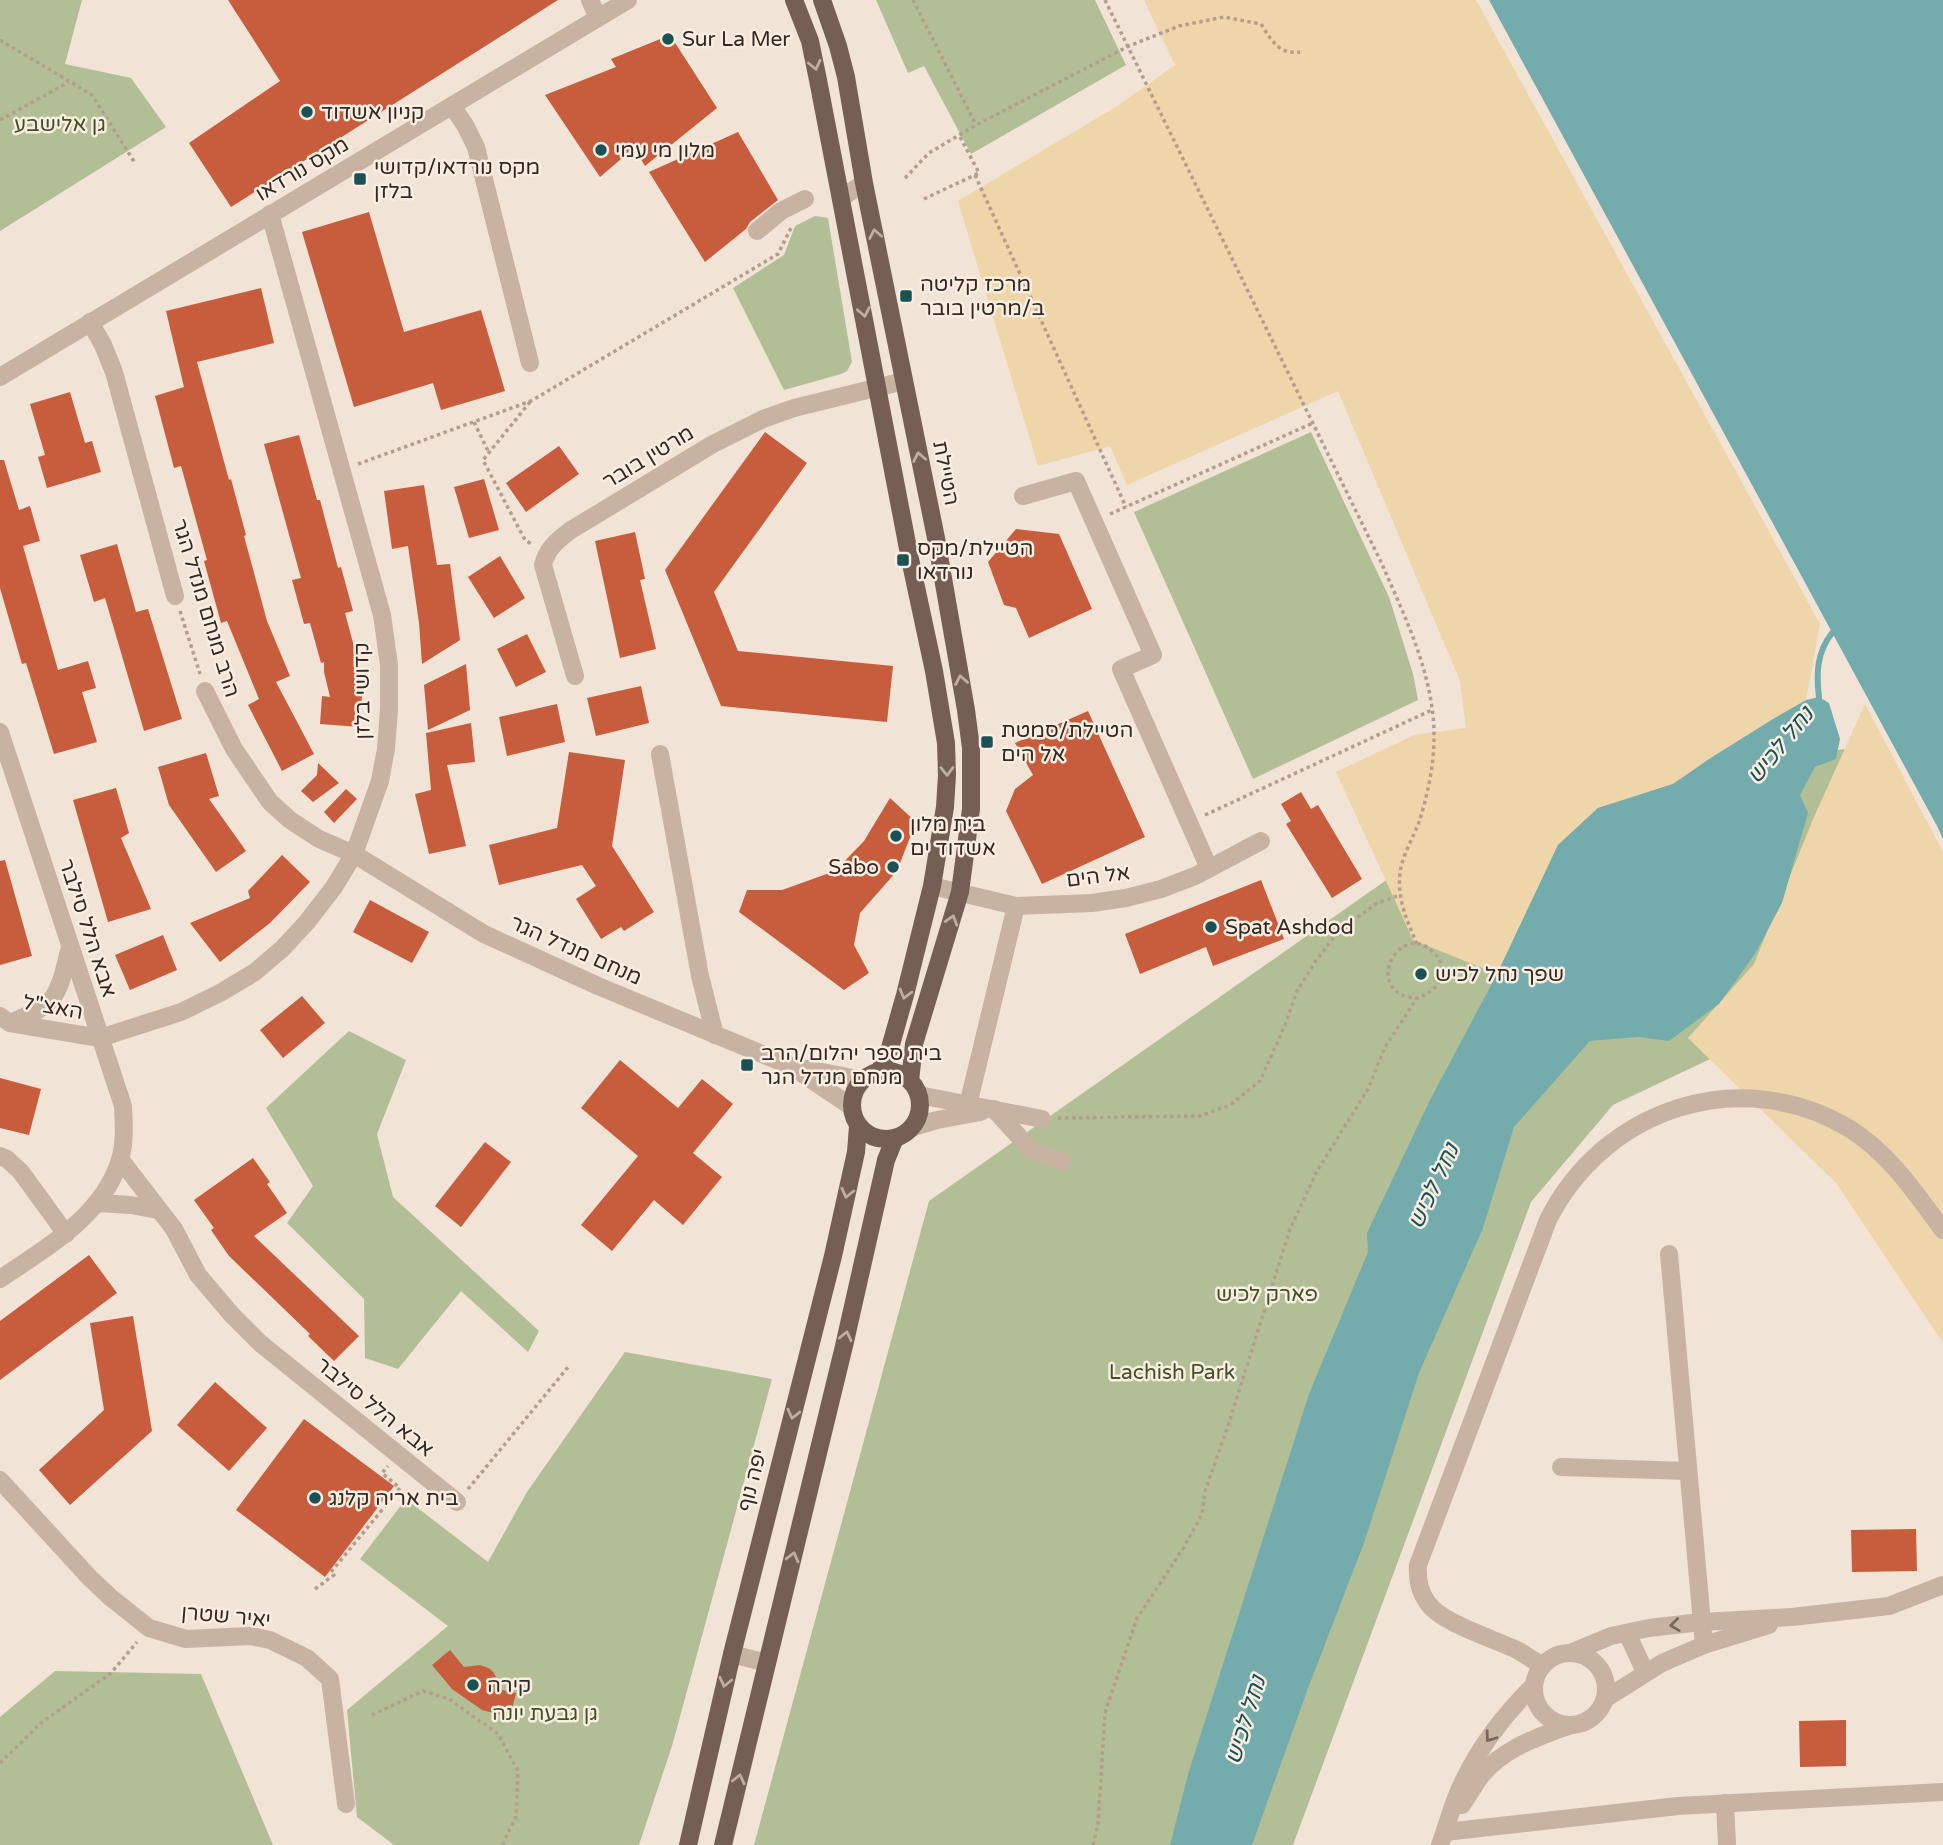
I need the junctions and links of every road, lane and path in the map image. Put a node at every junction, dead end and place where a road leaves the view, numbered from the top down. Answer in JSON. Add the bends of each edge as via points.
{"nodes":[{"id":1,"x":590,"y":0,"type":"edge"},
{"id":2,"x":628,"y":0,"type":"edge"},
{"id":3,"x":794,"y":0,"type":"edge"},
{"id":4,"x":822,"y":0,"type":"edge"},
{"id":5,"x":913,"y":0,"type":"edge"},
{"id":6,"x":1105,"y":0,"type":"edge"},
{"id":7,"x":598,"y":18,"type":"junction"},
{"id":8,"x":0,"y":40,"type":"edge"},
{"id":9,"x":1129,"y":46,"type":"junction"},
{"id":10,"x":1300,"y":52,"type":"dead end"},
{"id":11,"x":69,"y":82,"type":"junction"},
{"id":12,"x":452,"y":106,"type":"junction"},
{"id":13,"x":0,"y":120,"type":"edge"},
{"id":14,"x":976,"y":125,"type":"junction"},
{"id":15,"x":959,"y":135,"type":"junction"},
{"id":16,"x":135,"y":163,"type":"dead end"},
{"id":17,"x":975,"y":175,"type":"junction"},
{"id":18,"x":905,"y":178,"type":"dead end"},
{"id":19,"x":864,"y":183,"type":"junction"},
{"id":20,"x":841,"y":198,"type":"junction"},
{"id":21,"x":805,"y":199,"type":"joint"},
{"id":22,"x":923,"y":199,"type":"dead end"},
{"id":23,"x":270,"y":214,"type":"junction"},
{"id":24,"x":757,"y":231,"type":"dead end"},
{"id":25,"x":90,"y":322,"type":"junction"},
{"id":26,"x":530,"y":363,"type":"dead end"},
{"id":27,"x":0,"y":377,"type":"edge"},
{"id":28,"x":904,"y":381,"type":"junction"},
{"id":29,"x":879,"y":387,"type":"junction"},
{"id":30,"x":531,"y":401,"type":"junction"},
{"id":31,"x":474,"y":422,"type":"junction"},
{"id":32,"x":1313,"y":423,"type":"junction"},
{"id":33,"x":489,"y":453,"type":"junction"},
{"id":34,"x":341,"y":471,"type":"junction"},
{"id":35,"x":1023,"y":496,"type":"dead end"},
{"id":36,"x":1126,"y":507,"type":"junction"},
{"id":37,"x":1094,"y":522,"type":"junction"},
{"id":38,"x":546,"y":554,"type":"junction"},
{"id":39,"x":175,"y":596,"type":"joint"},
{"id":40,"x":575,"y":676,"type":"dead end"},
{"id":41,"x":205,"y":691,"type":"joint"},
{"id":42,"x":1432,"y":710,"type":"junction"},
{"id":43,"x":0,"y":732,"type":"edge"},
{"id":44,"x":660,"y":754,"type":"dead end"},
{"id":45,"x":1189,"y":823,"type":"junction"},
{"id":46,"x":1261,"y":841,"type":"dead end"},
{"id":47,"x":354,"y":854,"type":"junction"},
{"id":48,"x":1209,"y":868,"type":"junction"},
{"id":49,"x":932,"y":886,"type":"junction"},
{"id":50,"x":960,"y":892,"type":"junction"},
{"id":51,"x":1401,"y":894,"type":"junction"},
{"id":52,"x":1016,"y":906,"type":"junction"},
{"id":53,"x":1417,"y":944,"type":"junction"},
{"id":54,"x":70,"y":948,"type":"junction"},
{"id":55,"x":1417,"y":998,"type":"junction"},
{"id":56,"x":5,"y":1019,"type":"edge"},
{"id":57,"x":715,"y":1035,"type":"junction"},
{"id":58,"x":100,"y":1038,"type":"junction"},
{"id":59,"x":790,"y":1066,"type":"junction"},
{"id":60,"x":871,"y":1076,"type":"junction"},
{"id":61,"x":914,"y":1088,"type":"junction"},
{"id":62,"x":968,"y":1105,"type":"junction"},
{"id":63,"x":852,"y":1107,"type":"junction"},
{"id":64,"x":994,"y":1109,"type":"junction"},
{"id":65,"x":1042,"y":1119,"type":"joint"},
{"id":66,"x":858,"y":1126,"type":"junction"},
{"id":67,"x":913,"y":1127,"type":"junction"},
{"id":68,"x":895,"y":1138,"type":"junction"},
{"id":69,"x":0,"y":1156,"type":"edge"},
{"id":70,"x":120,"y":1159,"type":"junction"},
{"id":71,"x":1063,"y":1162,"type":"dead end"},
{"id":72,"x":97,"y":1203,"type":"junction"},
{"id":73,"x":158,"y":1210,"type":"junction"},
{"id":74,"x":1943,"y":1230,"type":"edge"},
{"id":75,"x":65,"y":1234,"type":"junction"},
{"id":76,"x":1669,"y":1254,"type":"dead end"},
{"id":77,"x":0,"y":1279,"type":"edge"},
{"id":78,"x":569,"y":1366,"type":"dead end"},
{"id":79,"x":1561,"y":1467,"type":"dead end"},
{"id":80,"x":1688,"y":1471,"type":"junction"},
{"id":81,"x":382,"y":1473,"type":"dead end"},
{"id":82,"x":0,"y":1480,"type":"edge"},
{"id":83,"x":457,"y":1502,"type":"joint"},
{"id":84,"x":1943,"y":1585,"type":"edge"},
{"id":85,"x":314,"y":1589,"type":"dead end"},
{"id":86,"x":1792,"y":1617,"type":"junction"},
{"id":87,"x":1702,"y":1622,"type":"junction"},
{"id":88,"x":149,"y":1628,"type":"junction"},
{"id":89,"x":1627,"y":1633,"type":"junction"},
{"id":90,"x":1704,"y":1645,"type":"junction"},
{"id":91,"x":1570,"y":1653,"type":"junction"},
{"id":92,"x":732,"y":1654,"type":"junction"},
{"id":93,"x":767,"y":1663,"type":"junction"},
{"id":94,"x":1542,"y":1666,"type":"junction"},
{"id":95,"x":1645,"y":1672,"type":"junction"},
{"id":96,"x":1534,"y":1685,"type":"junction"},
{"id":97,"x":1605,"y":1699,"type":"junction"},
{"id":98,"x":372,"y":1715,"type":"dead end"},
{"id":99,"x":1571,"y":1725,"type":"junction"},
{"id":100,"x":0,"y":1763,"type":"edge"},
{"id":101,"x":1943,"y":1792,"type":"edge"},
{"id":102,"x":1725,"y":1803,"type":"junction"},
{"id":103,"x":346,"y":1804,"type":"dead end"},
{"id":104,"x":1442,"y":1838,"type":"edge"},
{"id":105,"x":502,"y":1845,"type":"edge"},
{"id":106,"x":688,"y":1845,"type":"edge"},
{"id":107,"x":723,"y":1845,"type":"edge"},
{"id":108,"x":1093,"y":1845,"type":"edge"},
{"id":109,"x":1727,"y":1845,"type":"edge"}],
"edges":[{"from":1,"to":7,"type":"street"},
{"from":2,"to":7,"type":"street","name":"מקס נורדאו"},
{"from":3,"to":20,"type":"main road","one_way":true,"via":[[810,41]]},
{"from":4,"to":19,"type":"main road","name":"הטיילת","via":[[846,77]]},
{"from":5,"to":14,"type":"path"},
{"from":6,"to":9,"type":"path"},
{"from":7,"to":12,"type":"street","name":"מקס נורדאו"},
{"from":8,"to":11,"type":"path"},
{"from":9,"to":10,"type":"path","via":[[1179,26],[1224,17],[1261,24],[1280,50]]},
{"from":9,"to":14,"type":"path"},
{"from":9,"to":32,"type":"path"},
{"from":11,"to":13,"type":"path"},
{"from":11,"to":16,"type":"path","via":[[92,95]]},
{"from":12,"to":23,"type":"street","name":"מקס נורדאו"},
{"from":12,"to":26,"type":"street","via":[[476,147]]},
{"from":14,"to":15,"type":"path"},
{"from":15,"to":17,"type":"path","via":[[979,173]]},
{"from":15,"to":18,"type":"path","via":[[929,153]]},
{"from":17,"to":22,"type":"path"},
{"from":17,"to":36,"type":"path"},
{"from":19,"to":20,"type":"street"},
{"from":28,"to":19,"type":"main road","name":"הטיילת","one_way":true},
{"from":20,"to":29,"type":"main road","one_way":true},
{"from":21,"to":24,"type":"street"},
{"from":21,"to":30,"type":"path","via":[[778,254]]},
{"from":23,"to":25,"type":"street","name":"מקס נורדאו"},
{"from":23,"to":34,"type":"street","name":"קדושי בלזן"},
{"from":25,"to":27,"type":"street","name":"מקס נורדאו"},
{"from":25,"to":39,"type":"street","name":"הרב מנחם מנדל הגר","via":[[114,372]]},
{"from":28,"to":29,"type":"street","name":"מרטין בובר"},
{"from":50,"to":28,"type":"main road","name":"הטיילת","one_way":true,"via":[[971,809],[971,748]]},
{"from":29,"to":38,"type":"street","name":"מרטין בובר","via":[[794,408],[736,431],[571,530]]},
{"from":29,"to":49,"type":"main road","one_way":true,"via":[[946,743],[945,807]]},
{"from":30,"to":31,"type":"path"},
{"from":30,"to":33,"type":"path"},
{"from":31,"to":33,"type":"path"},
{"from":31,"to":34,"type":"path"},
{"from":32,"to":36,"type":"path"},
{"from":32,"to":42,"type":"path","via":[[1413,635]]},
{"from":33,"to":38,"type":"path","via":[[483,460],[525,540]]},
{"from":34,"to":47,"type":"street","name":"קדושי בלזן","via":[[382,615],[389,665],[384,760]]},
{"from":35,"to":37,"type":"street","via":[[1076,481]]},
{"from":36,"to":37,"type":"path"},
{"from":37,"to":45,"type":"street","via":[[1153,655],[1121,669]]},
{"from":38,"to":40,"type":"street","via":[[543,565]]},
{"from":39,"to":41,"type":"path","name":"הרב מנחם מנדל הגר"},
{"from":41,"to":47,"type":"street","name":"הרב מנחם מנדל הגר","via":[[234,749],[270,802],[319,839]]},
{"from":42,"to":45,"type":"path"},
{"from":42,"to":51,"type":"path","via":[[1428,790],[1400,871]]},
{"from":43,"to":54,"type":"street","name":"אבא הלל סילבר"},
{"from":44,"to":57,"type":"street"},
{"from":45,"to":48,"type":"street"},
{"from":46,"to":48,"type":"street","name":"אל הים"},
{"from":47,"to":57,"type":"street","name":"מנחם מנדל הגר","via":[[484,934]]},
{"from":47,"to":58,"type":"street","name":"קדושי בלזן","via":[[307,922],[255,972],[181,1012]]},
{"from":48,"to":52,"type":"street","name":"אל הים","via":[[1126,898]]},
{"from":49,"to":50,"type":"street","name":"אל הים"},
{"from":49,"to":60,"type":"main road","one_way":true,"via":[[890,1048]]},
{"from":50,"to":52,"type":"street","name":"אל הים"},
{"from":61,"to":50,"type":"main road","name":"הטיילת","one_way":true,"via":[[915,1044]]},
{"from":51,"to":53,"type":"path"},
{"from":51,"to":65,"type":"path","via":[[1377,903],[1338,932],[1297,991],[1260,1081],[1230,1105],[1200,1116]]},
{"from":52,"to":62,"type":"street"},
{"from":53,"to":55,"type":"path","via":[[1433,951],[1442,974],[1434,991]]},
{"from":53,"to":55,"type":"path","via":[[1400,948],[1389,962],[1388,972],[1393,988]]},
{"from":54,"to":56,"type":"street","via":[[50,1000]]},
{"from":54,"to":58,"type":"street","name":"אבא הלל סילבר"},
{"from":55,"to":108,"type":"path","via":[[1385,1047],[1368,1089],[1317,1171],[1290,1229],[1205,1491],[1202,1514],[1137,1618],[1105,1713]]},
{"from":56,"to":58,"type":"street","name":"האצ\"ל"},
{"from":57,"to":59,"type":"street","name":"מנחם מנדל הגר"},
{"from":58,"to":70,"type":"street","name":"אבא הלל סילבר","via":[[123,1106]]},
{"from":59,"to":60,"type":"street"},
{"from":59,"to":63,"type":"street"},
{"from":60,"to":61,"type":"main road","via":[[897,1073]]},
{"from":60,"to":63,"type":"main road","via":[[857,1087]]},
{"from":61,"to":62,"type":"street"},
{"from":61,"to":67,"type":"main road","via":[[920,1112]]},
{"from":62,"to":64,"type":"street"},
{"from":63,"to":66,"type":"main road"},
{"from":64,"to":65,"type":"street"},
{"from":64,"to":67,"type":"street"},
{"from":64,"to":71,"type":"street","via":[[1031,1150]]},
{"from":66,"to":68,"type":"main road","via":[[875,1138]]},
{"from":66,"to":92,"type":"main road","name":"יפה נוף","one_way":true,"via":[[833,1256]]},
{"from":67,"to":68,"type":"main road"},
{"from":93,"to":68,"type":"main road","one_way":true,"via":[[886,1160]]},
{"from":69,"to":75,"type":"street","via":[[21,1172]]},
{"from":70,"to":72,"type":"street"},
{"from":70,"to":73,"type":"street","name":"אבא הלל סילבר"},
{"from":72,"to":73,"type":"street"},
{"from":72,"to":75,"type":"street"},
{"from":73,"to":83,"type":"street","name":"אבא הלל סילבר","via":[[174,1229],[198,1275],[260,1343]]},
{"from":74,"to":94,"type":"street","via":[[1902,1175],[1864,1139],[1824,1116],[1773,1101],[1717,1100],[1669,1111],[1621,1135],[1585,1166],[1548,1220],[1418,1565],[1422,1594],[1432,1609]]},
{"from":75,"to":77,"type":"street"},
{"from":76,"to":80,"type":"street"},
{"from":78,"to":83,"type":"path"},
{"from":79,"to":80,"type":"street"},
{"from":80,"to":87,"type":"street"},
{"from":81,"to":85,"type":"path","via":[[400,1488],[331,1572],[334,1575]]},
{"from":82,"to":88,"type":"street","name":"יאיר שטרן","via":[[89,1577]]},
{"from":84,"to":86,"type":"street","via":[[1889,1606]]},
{"from":86,"to":87,"type":"street"},
{"from":86,"to":90,"type":"street"},
{"from":87,"to":89,"type":"street","one_way":true},
{"from":87,"to":90,"type":"street"},
{"from":88,"to":100,"type":"path","via":[[111,1673],[41,1723]]},
{"from":88,"to":103,"type":"street","name":"יאיר שטרן","via":[[186,1639],[250,1636],[270,1640],[315,1665],[330,1679]]},
{"from":89,"to":91,"type":"street"},
{"from":89,"to":95,"type":"street"},
{"from":90,"to":95,"type":"street"},
{"from":91,"to":94,"type":"street"},
{"from":91,"to":97,"type":"street","via":[[1599,1667]]},
{"from":92,"to":93,"type":"street"},
{"from":92,"to":106,"type":"main road","name":"יפה נוף","one_way":true},
{"from":107,"to":93,"type":"main road","one_way":true},
{"from":94,"to":96,"type":"street"},
{"from":95,"to":97,"type":"street"},
{"from":96,"to":99,"type":"street","via":[[1543,1714]]},
{"from":96,"to":104,"type":"street","one_way":true,"via":[[1513,1705],[1479,1752]]},
{"from":97,"to":99,"type":"street","via":[[1592,1717]]},
{"from":98,"to":105,"type":"path","via":[[423,1691],[449,1699],[498,1734],[518,1771],[516,1817]]},
{"from":99,"to":104,"type":"street","via":[[1512,1749],[1495,1761]]},
{"from":101,"to":102,"type":"street"},
{"from":102,"to":104,"type":"street"},
{"from":102,"to":109,"type":"street"}]}
